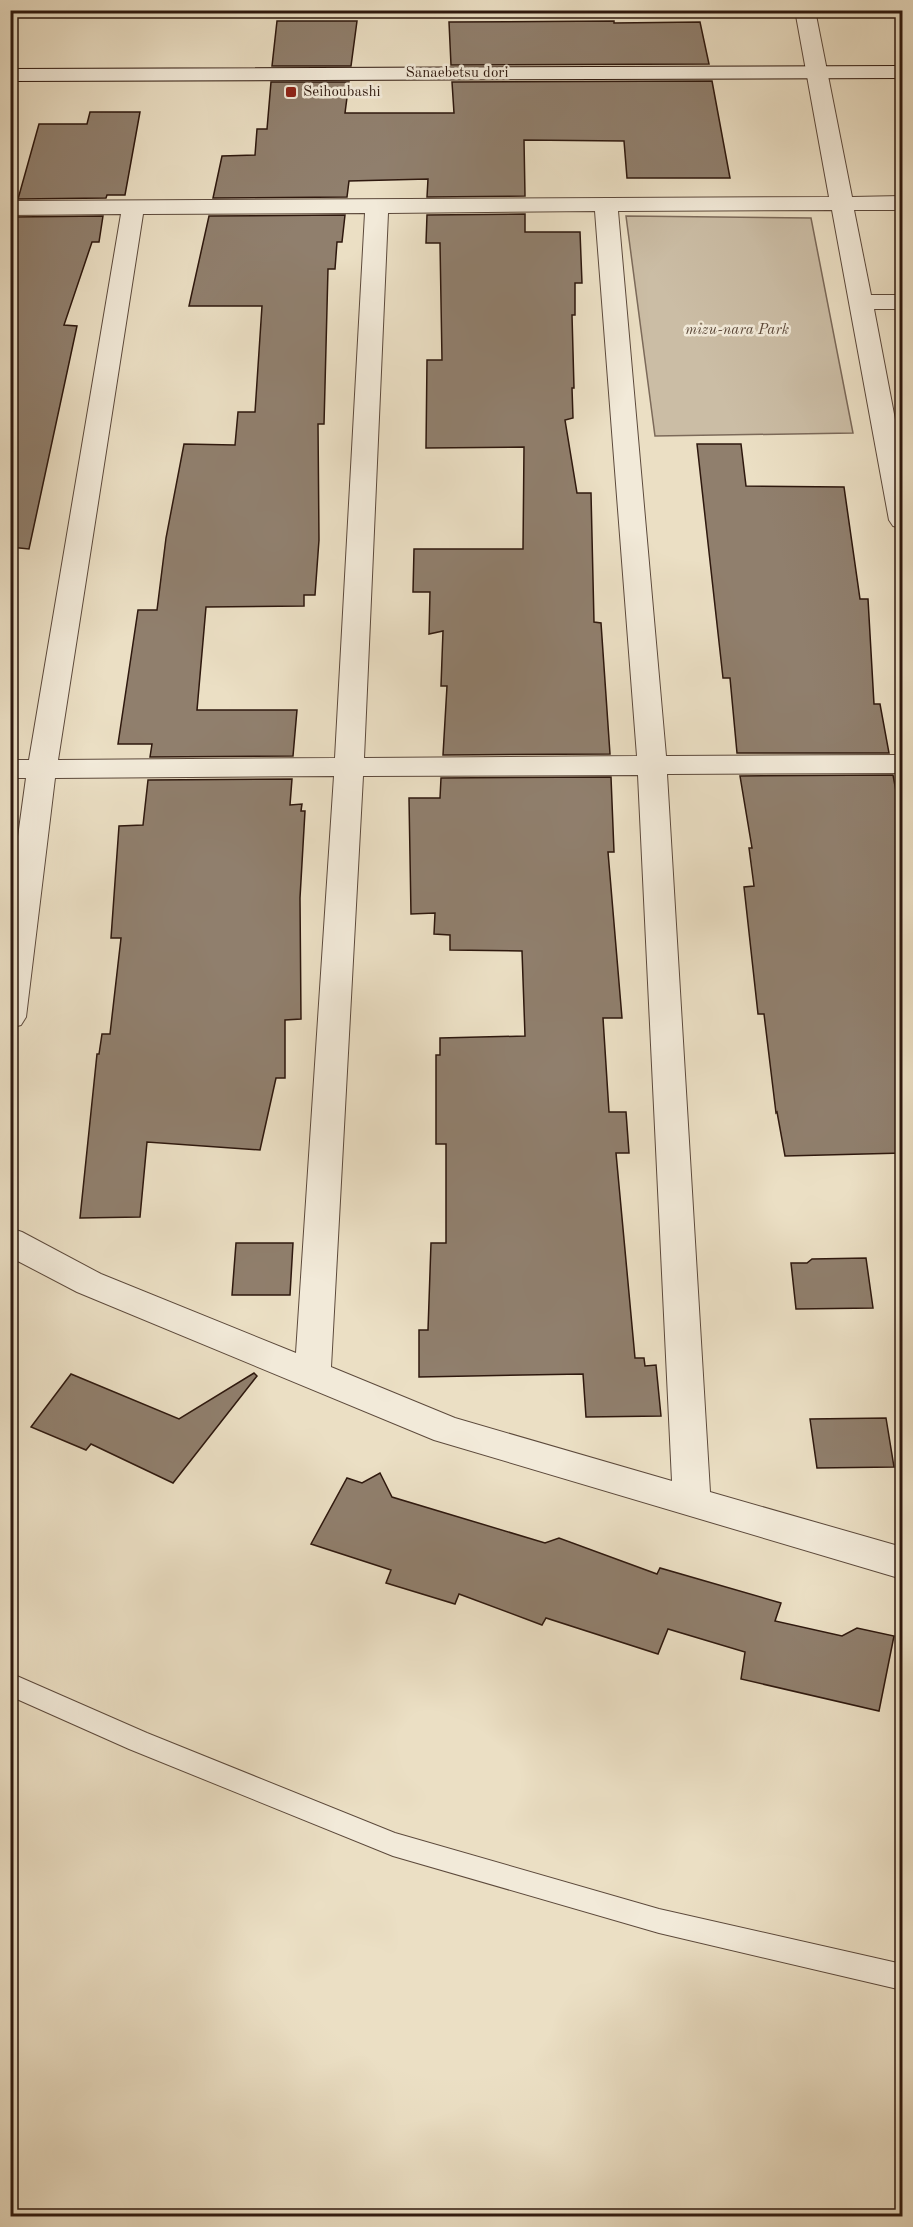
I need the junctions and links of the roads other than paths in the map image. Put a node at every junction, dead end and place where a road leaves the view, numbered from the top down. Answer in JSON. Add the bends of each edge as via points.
{"nodes":[{"id":1,"x":806,"y":10,"type":"edge"},
{"id":2,"x":818,"y":72,"type":"junction"},
{"id":3,"x":903,"y":72,"type":"edge"},
{"id":4,"x":10,"y":75,"type":"edge"},
{"id":5,"x":843,"y":202,"type":"junction"},
{"id":6,"x":903,"y":203,"type":"edge"},
{"id":7,"x":606,"y":204,"type":"junction"},
{"id":8,"x":377,"y":206,"type":"junction"},
{"id":9,"x":133,"y":207,"type":"junction"},
{"id":10,"x":10,"y":208,"type":"edge"},
{"id":11,"x":862,"y":302,"type":"junction"},
{"id":12,"x":903,"y":302,"type":"edge"},
{"id":13,"x":894,"y":423,"type":"edge"},
{"id":14,"x":903,"y":520,"type":"edge"},
{"id":15,"x":903,"y":764,"type":"edge"},
{"id":16,"x":652,"y":765,"type":"junction"},
{"id":17,"x":349,"y":767,"type":"junction"},
{"id":18,"x":10,"y":769,"type":"edge"},
{"id":19,"x":42,"y":769,"type":"junction"},
{"id":20,"x":10,"y":1017,"type":"edge"},
{"id":21,"x":10,"y":1241,"type":"edge"},
{"id":22,"x":313,"y":1375,"type":"junction"},
{"id":23,"x":692,"y":1501,"type":"junction"},
{"id":24,"x":903,"y":1563,"type":"edge"},
{"id":25,"x":10,"y":1684,"type":"edge"},
{"id":26,"x":903,"y":1977,"type":"edge"}],
"edges":[{"from":1,"to":2,"type":"street"},
{"from":2,"to":3,"type":"street","name":"Sanaebetsu dori"},
{"from":2,"to":4,"type":"street","name":"Sanaebetsu dori"},
{"from":2,"to":5,"type":"street"},
{"from":5,"to":6,"type":"street"},
{"from":5,"to":7,"type":"street"},
{"from":5,"to":11,"type":"street"},
{"from":7,"to":8,"type":"street"},
{"from":7,"to":16,"type":"street"},
{"from":8,"to":9,"type":"street"},
{"from":8,"to":17,"type":"street"},
{"from":9,"to":10,"type":"street"},
{"from":9,"to":19,"type":"street"},
{"from":11,"to":12,"type":"street"},
{"from":11,"to":13,"type":"street"},
{"from":13,"to":14,"type":"street"},
{"from":15,"to":16,"type":"street"},
{"from":16,"to":17,"type":"street"},
{"from":16,"to":23,"type":"street"},
{"from":17,"to":19,"type":"street"},
{"from":17,"to":22,"type":"street"},
{"from":18,"to":19,"type":"street"},
{"from":19,"to":20,"type":"street"},
{"from":21,"to":22,"type":"street","via":[[89,1283]]},
{"from":22,"to":23,"type":"street","via":[[447,1430]]},
{"from":23,"to":24,"type":"street"},
{"from":25,"to":26,"type":"lane","via":[[138,1741],[393,1844],[659,1921]]}]}
